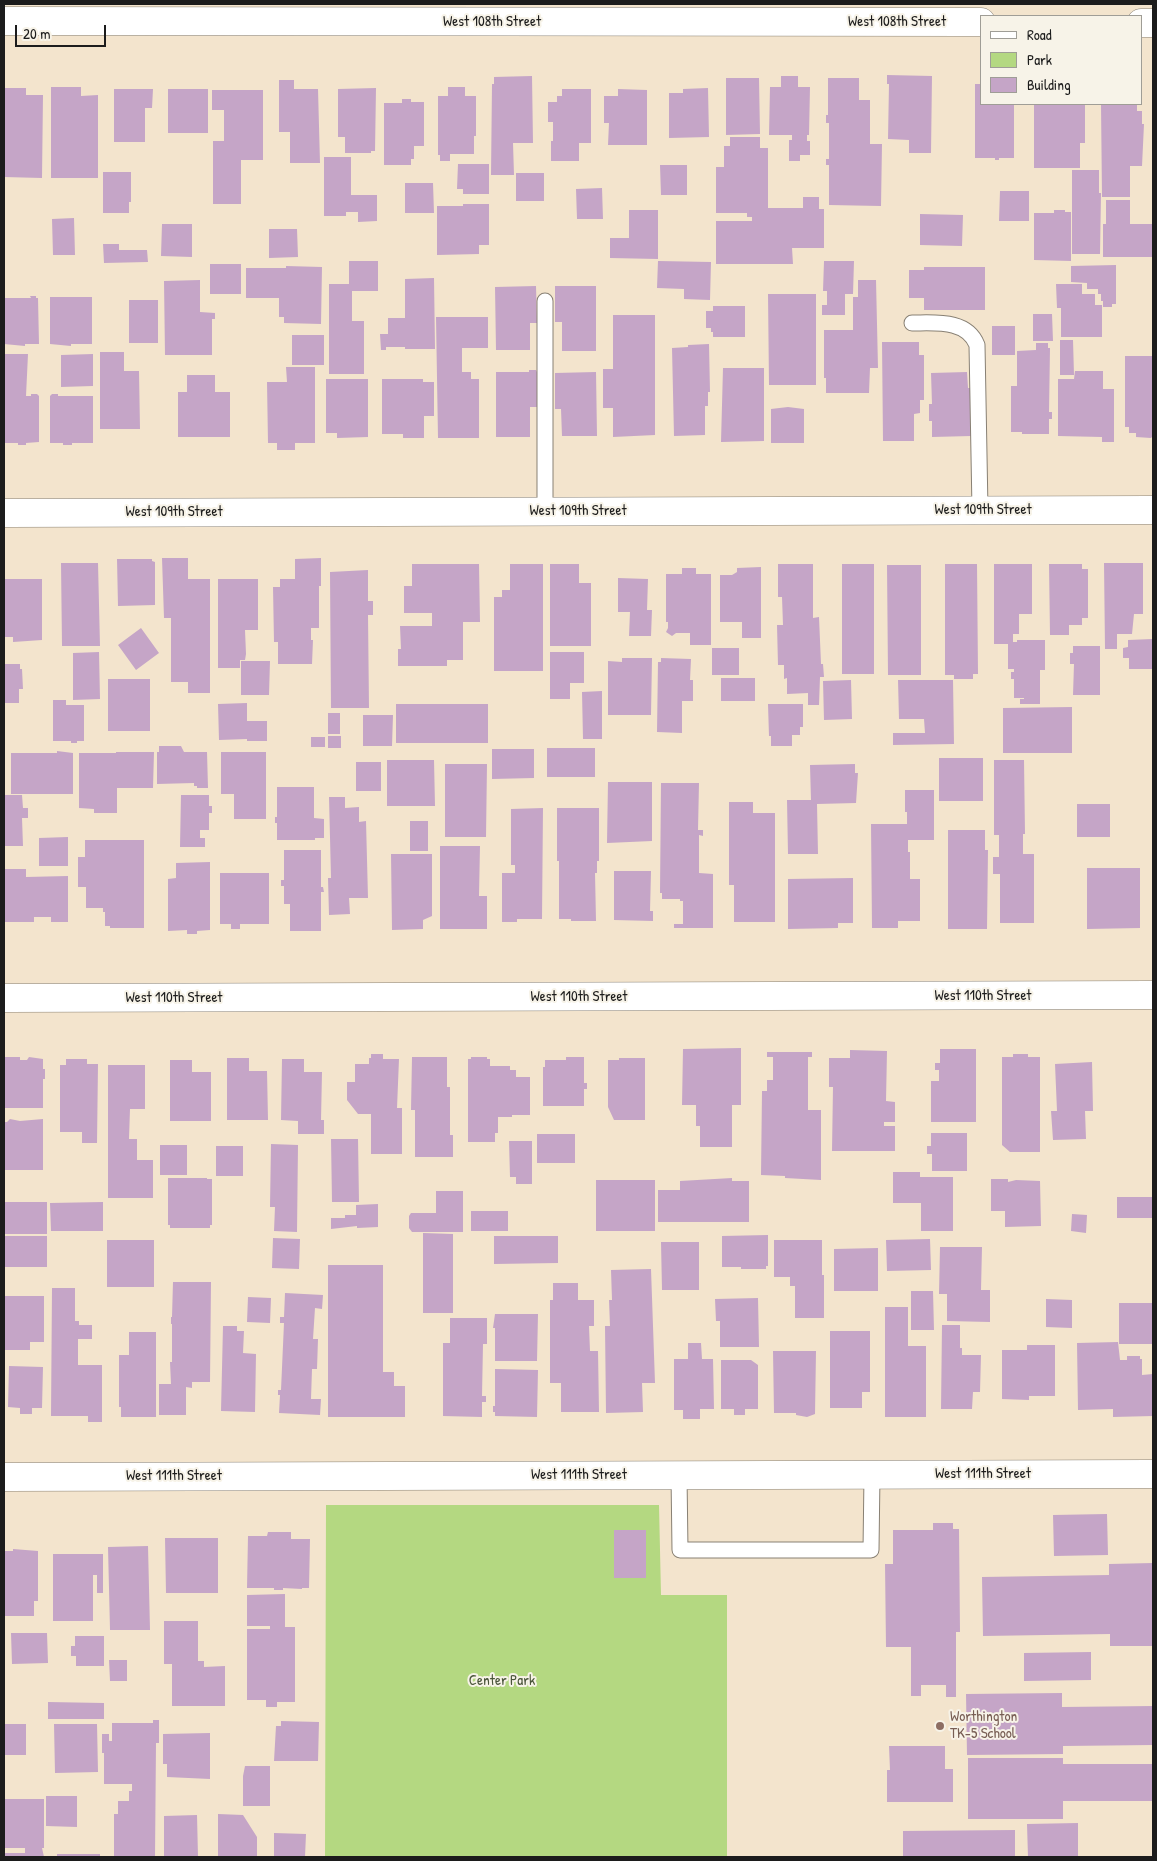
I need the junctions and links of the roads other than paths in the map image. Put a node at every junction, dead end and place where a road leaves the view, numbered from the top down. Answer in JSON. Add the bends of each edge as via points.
{"nodes":[{"id":1,"x":4,"y":21,"type":"edge"},
{"id":2,"x":980,"y":22,"type":"edge"},
{"id":3,"x":544,"y":301,"type":"dead end"},
{"id":4,"x":912,"y":323,"type":"dead end"},
{"id":5,"x":980,"y":510,"type":"junction"},
{"id":6,"x":1153,"y":510,"type":"edge"},
{"id":7,"x":544,"y":511,"type":"junction"},
{"id":8,"x":4,"y":513,"type":"edge"},
{"id":9,"x":1153,"y":996,"type":"edge"},
{"id":10,"x":4,"y":998,"type":"edge"},
{"id":11,"x":1153,"y":1474,"type":"edge"},
{"id":12,"x":679,"y":1475,"type":"junction"},
{"id":13,"x":872,"y":1475,"type":"junction"},
{"id":14,"x":4,"y":1477,"type":"edge"}],
"edges":[{"from":1,"to":2,"type":"street","name":"West 108th Street"},
{"from":3,"to":7,"type":"lane"},
{"from":4,"to":5,"type":"lane","via":[[959,326],[974,337],[977,345]]},
{"from":5,"to":6,"type":"street","name":"West 109th Street"},
{"from":5,"to":7,"type":"street","name":"West 109th Street"},
{"from":7,"to":8,"type":"street","name":"West 109th Street"},
{"from":9,"to":10,"type":"street","name":"West 110th Street"},
{"from":11,"to":13,"type":"street","name":"West 111th Street"},
{"from":12,"to":13,"type":"street","name":"West 111th Street"},
{"from":12,"to":13,"type":"lane","via":[[680,1550],[872,1550]]},
{"from":12,"to":14,"type":"street","name":"West 111th Street"}]}
